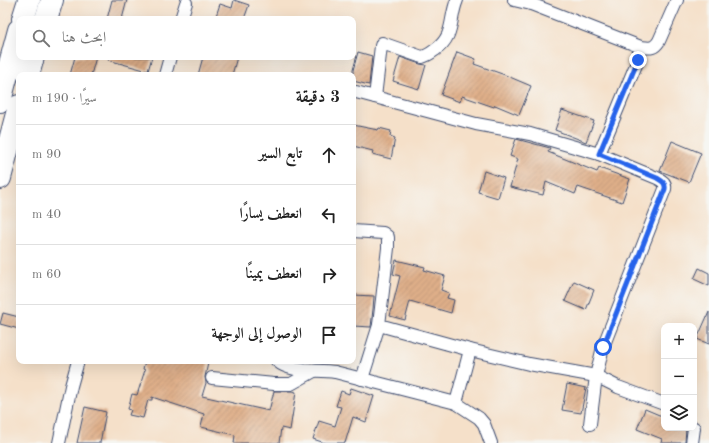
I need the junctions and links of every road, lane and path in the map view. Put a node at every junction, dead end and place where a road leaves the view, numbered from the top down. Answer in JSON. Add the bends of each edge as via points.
{"nodes":[{"id":1,"x":29,"y":0,"type":"edge"},
{"id":2,"x":52,"y":0,"type":"edge"},
{"id":3,"x":457,"y":0,"type":"edge"},
{"id":4,"x":514,"y":0,"type":"edge"},
{"id":5,"x":677,"y":0,"type":"edge"},
{"id":6,"x":531,"y":2,"type":"edge"},
{"id":7,"x":186,"y":3,"type":"dead end"},
{"id":8,"x":24,"y":16,"type":"edge"},
{"id":9,"x":47,"y":16,"type":"edge"},
{"id":10,"x":182,"y":16,"type":"edge"},
{"id":11,"x":16,"y":41,"type":"edge"},
{"id":12,"x":642,"y":47,"type":"junction"},
{"id":13,"x":33,"y":60,"type":"edge"},
{"id":14,"x":169,"y":60,"type":"edge"},
{"id":15,"x":29,"y":72,"type":"edge"},
{"id":16,"x":166,"y":72,"type":"edge"},
{"id":17,"x":356,"y":92,"type":"dead end"},
{"id":18,"x":374,"y":97,"type":"junction"},
{"id":19,"x":0,"y":101,"type":"edge"},
{"id":20,"x":16,"y":117,"type":"edge"},
{"id":21,"x":599,"y":154,"type":"junction"},
{"id":22,"x":0,"y":178,"type":"edge"},
{"id":23,"x":356,"y":231,"type":"edge"},
{"id":24,"x":379,"y":325,"type":"junction"},
{"id":25,"x":470,"y":350,"type":"junction"},
{"id":26,"x":77,"y":364,"type":"edge"},
{"id":27,"x":283,"y":364,"type":"edge"},
{"id":28,"x":314,"y":371,"type":"junction"},
{"id":29,"x":596,"y":376,"type":"junction"},
{"id":30,"x":212,"y":378,"type":"dead end"},
{"id":31,"x":362,"y":379,"type":"junction"},
{"id":32,"x":456,"y":403,"type":"junction"},
{"id":33,"x":661,"y":403,"type":"edge"},
{"id":34,"x":590,"y":424,"type":"dead end"},
{"id":35,"x":694,"y":431,"type":"edge"},
{"id":36,"x":59,"y":443,"type":"edge"},
{"id":37,"x":491,"y":443,"type":"edge"},
{"id":38,"x":692,"y":443,"type":"edge"}],
"edges":[{"from":1,"to":8,"type":"highway"},
{"from":2,"to":9,"type":"highway"},
{"from":3,"to":18,"type":"street","via":[[449,35],[442,45],[425,56],[382,43]]},
{"from":4,"to":6,"type":"street"},
{"from":5,"to":12,"type":"street","via":[[656,46]]},
{"from":6,"to":12,"type":"street"},
{"from":7,"to":10,"type":"street"},
{"from":11,"to":19,"type":"highway"},
{"from":12,"to":21,"type":"street"},
{"from":13,"to":15,"type":"highway"},
{"from":14,"to":16,"type":"street"},
{"from":17,"to":18,"type":"street"},
{"from":18,"to":21,"type":"street","via":[[476,124],[530,134]]},
{"from":20,"to":22,"type":"highway"},
{"from":21,"to":29,"type":"street","via":[[657,178],[666,186],[603,347]]},
{"from":23,"to":24,"type":"street","via":[[383,233],[388,237]]},
{"from":24,"to":25,"type":"street"},
{"from":24,"to":31,"type":"street"},
{"from":25,"to":29,"type":"street"},
{"from":25,"to":32,"type":"street"},
{"from":26,"to":36,"type":"street"},
{"from":27,"to":28,"type":"street"},
{"from":28,"to":30,"type":"street","via":[[290,384]]},
{"from":28,"to":31,"type":"street","via":[[335,372]]},
{"from":29,"to":33,"type":"street"},
{"from":29,"to":34,"type":"street"},
{"from":31,"to":32,"type":"street"},
{"from":32,"to":37,"type":"street","via":[[479,418]]},
{"from":35,"to":38,"type":"street"}]}
